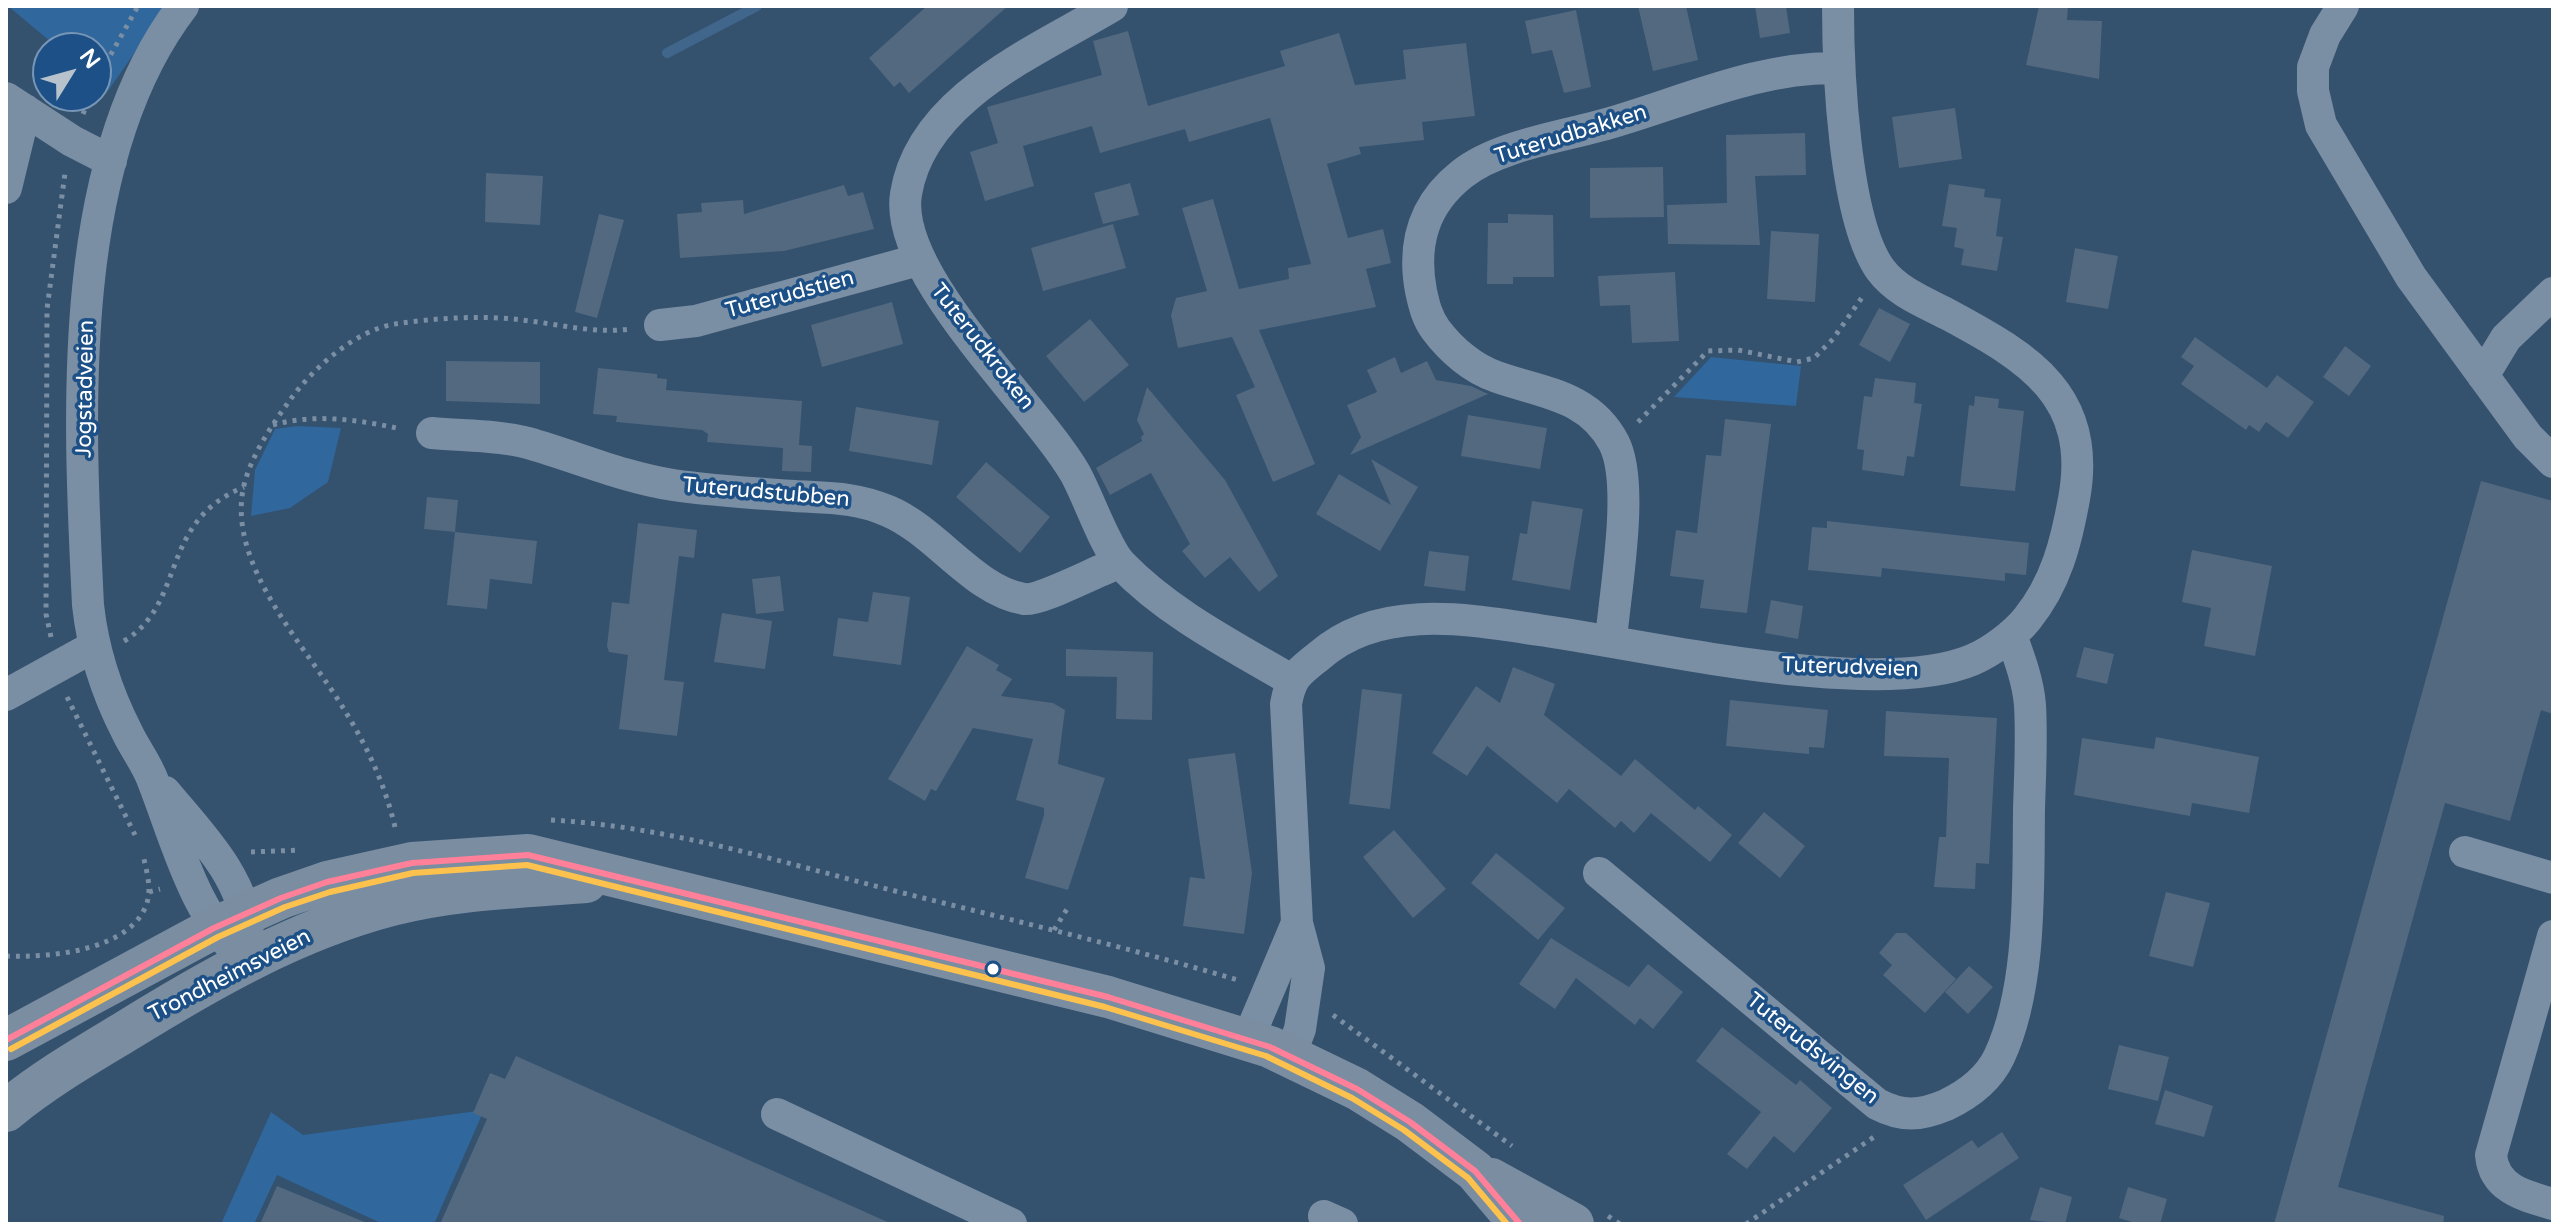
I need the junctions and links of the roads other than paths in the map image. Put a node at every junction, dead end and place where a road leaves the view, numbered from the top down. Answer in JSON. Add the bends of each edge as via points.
{"nodes":[{"id":1,"x":183,"y":6,"type":"edge"},
{"id":2,"x":1112,"y":6,"type":"edge"},
{"id":3,"x":1838,"y":6,"type":"edge"},
{"id":4,"x":2343,"y":6,"type":"edge"},
{"id":5,"x":1838,"y":68,"type":"junction"},
{"id":6,"x":15,"y":104,"type":"edge"},
{"id":7,"x":111,"y":161,"type":"junction"},
{"id":8,"x":6,"y":188,"type":"edge"},
{"id":9,"x":918,"y":260,"type":"junction"},
{"id":10,"x":2553,"y":293,"type":"edge"},
{"id":11,"x":660,"y":325,"type":"road end"},
{"id":12,"x":2483,"y":376,"type":"junction"},
{"id":13,"x":432,"y":433,"type":"road end"},
{"id":14,"x":2553,"y":462,"type":"edge"},
{"id":15,"x":1119,"y":563,"type":"junction"},
{"id":16,"x":2011,"y":635,"type":"junction"},
{"id":17,"x":1611,"y":640,"type":"junction"},
{"id":18,"x":94,"y":653,"type":"junction"},
{"id":19,"x":1291,"y":680,"type":"junction"},
{"id":20,"x":6,"y":695,"type":"edge"},
{"id":21,"x":2465,"y":852,"type":"dead end"},
{"id":22,"x":1599,"y":873,"type":"dead end"},
{"id":23,"x":2553,"y":878,"type":"edge"},
{"id":24,"x":620,"y":880,"type":"junction"},
{"id":25,"x":230,"y":920,"type":"junction"},
{"id":26,"x":1297,"y":923,"type":"junction"},
{"id":27,"x":2553,"y":936,"type":"edge"},
{"id":28,"x":247,"y":962,"type":"junction"},
{"id":29,"x":1248,"y":1039,"type":"junction"},
{"id":30,"x":6,"y":1040,"type":"edge"},
{"id":31,"x":1290,"y":1056,"type":"junction"},
{"id":32,"x":6,"y":1111,"type":"edge"},
{"id":33,"x":777,"y":1114,"type":"dead end"},
{"id":34,"x":1475,"y":1171,"type":"junction"},
{"id":35,"x":2553,"y":1204,"type":"edge"},
{"id":36,"x":1586,"y":1217,"type":"edge"},
{"id":37,"x":1011,"y":1224,"type":"edge"},
{"id":38,"x":1520,"y":1224,"type":"edge"}],
"edges":[{"from":1,"to":7,"type":"street","name":"Jogstadveien","via":[[141,74]]},
{"from":2,"to":9,"type":"street","name":"Tuterudkroken","via":[[952,107],[929,135],[905,196]]},
{"from":3,"to":5,"type":"street","name":"Tuterudveien"},
{"from":4,"to":12,"type":"street","via":[[2313,67],[2321,125],[2411,277]]},
{"from":5,"to":16,"type":"street","name":"Tuterudveien","via":[[1861,226],[1881,270],[1902,291],[2039,370],[2057,391],[2073,427],[2078,480],[2060,565]]},
{"from":5,"to":17,"type":"street","name":"Tuterudbakken","via":[[1754,80],[1505,151],[1464,172],[1429,209],[1419,235],[1417,270],[1427,317],[1436,331],[1462,358],[1495,377],[1552,391],[1581,405],[1615,445],[1623,473],[1622,523]]},
{"from":6,"to":7,"type":"street"},
{"from":6,"to":8,"type":"street"},
{"from":7,"to":18,"type":"street","name":"Jogstadveien","via":[[97,222],[85,322],[85,555]]},
{"from":9,"to":11,"type":"street","name":"Tuterudstien","via":[[696,321]]},
{"from":9,"to":15,"type":"street","name":"Tuterudkroken","via":[[969,335],[1041,421],[1075,473]]},
{"from":10,"to":12,"type":"street","via":[[2506,338]]},
{"from":12,"to":14,"type":"street"},
{"from":13,"to":15,"type":"street","name":"Tuterudstubben","via":[[526,442],[612,472],[671,484],[843,497],[889,511],[930,536],[985,582],[1028,599]]},
{"from":15,"to":19,"type":"street","name":"Tuterudkroken","via":[[1220,639]]},
{"from":16,"to":17,"type":"street","name":"Tuterudveien","via":[[1973,659],[1931,671],[1892,674],[1789,668]]},
{"from":16,"to":22,"type":"street","name":"Tuterudsvingen","via":[[2030,704],[2027,913],[2009,1033],[1983,1082],[1930,1112],[1897,1114],[1834,1071]]},
{"from":17,"to":19,"type":"street","name":"Tuterudveien","via":[[1437,619],[1390,620],[1329,647]]},
{"from":18,"to":20,"type":"street"},
{"from":18,"to":25,"type":"street","name":"Jogstadveien","via":[[152,778],[222,863]]},
{"from":19,"to":26,"type":"street","via":[[1286,704]]},
{"from":21,"to":23,"type":"street"},
{"from":24,"to":25,"type":"main road","name":"Trondheimsveien","via":[[528,855],[446,859],[362,873]]},
{"from":24,"to":28,"type":"main road","name":"Trondheimsveien","via":[[482,890],[391,905],[299,937]]},
{"from":24,"to":29,"type":"main road","name":"Trondheimsveien","via":[[947,955]]},
{"from":25,"to":28,"type":"street","name":"Jogstadveien"},
{"from":25,"to":30,"type":"main road","name":"Trondheimsveien"},
{"from":26,"to":29,"type":"street"},
{"from":26,"to":31,"type":"street","via":[[1309,968],[1300,1029]]},
{"from":27,"to":35,"type":"street","via":[[2491,1155],[2506,1186]]},
{"from":28,"to":32,"type":"main road","name":"Trondheimsveien","via":[[84,1057]]},
{"from":29,"to":31,"type":"main road","name":"Trondheimsveien"},
{"from":31,"to":34,"type":"main road","name":"Trondheimsveien","via":[[1384,1105]]},
{"from":33,"to":37,"type":"street"},
{"from":34,"to":36,"type":"main road","name":"Trondheimsveien"},
{"from":34,"to":38,"type":"main road","name":"Trondheimsveien"}]}
